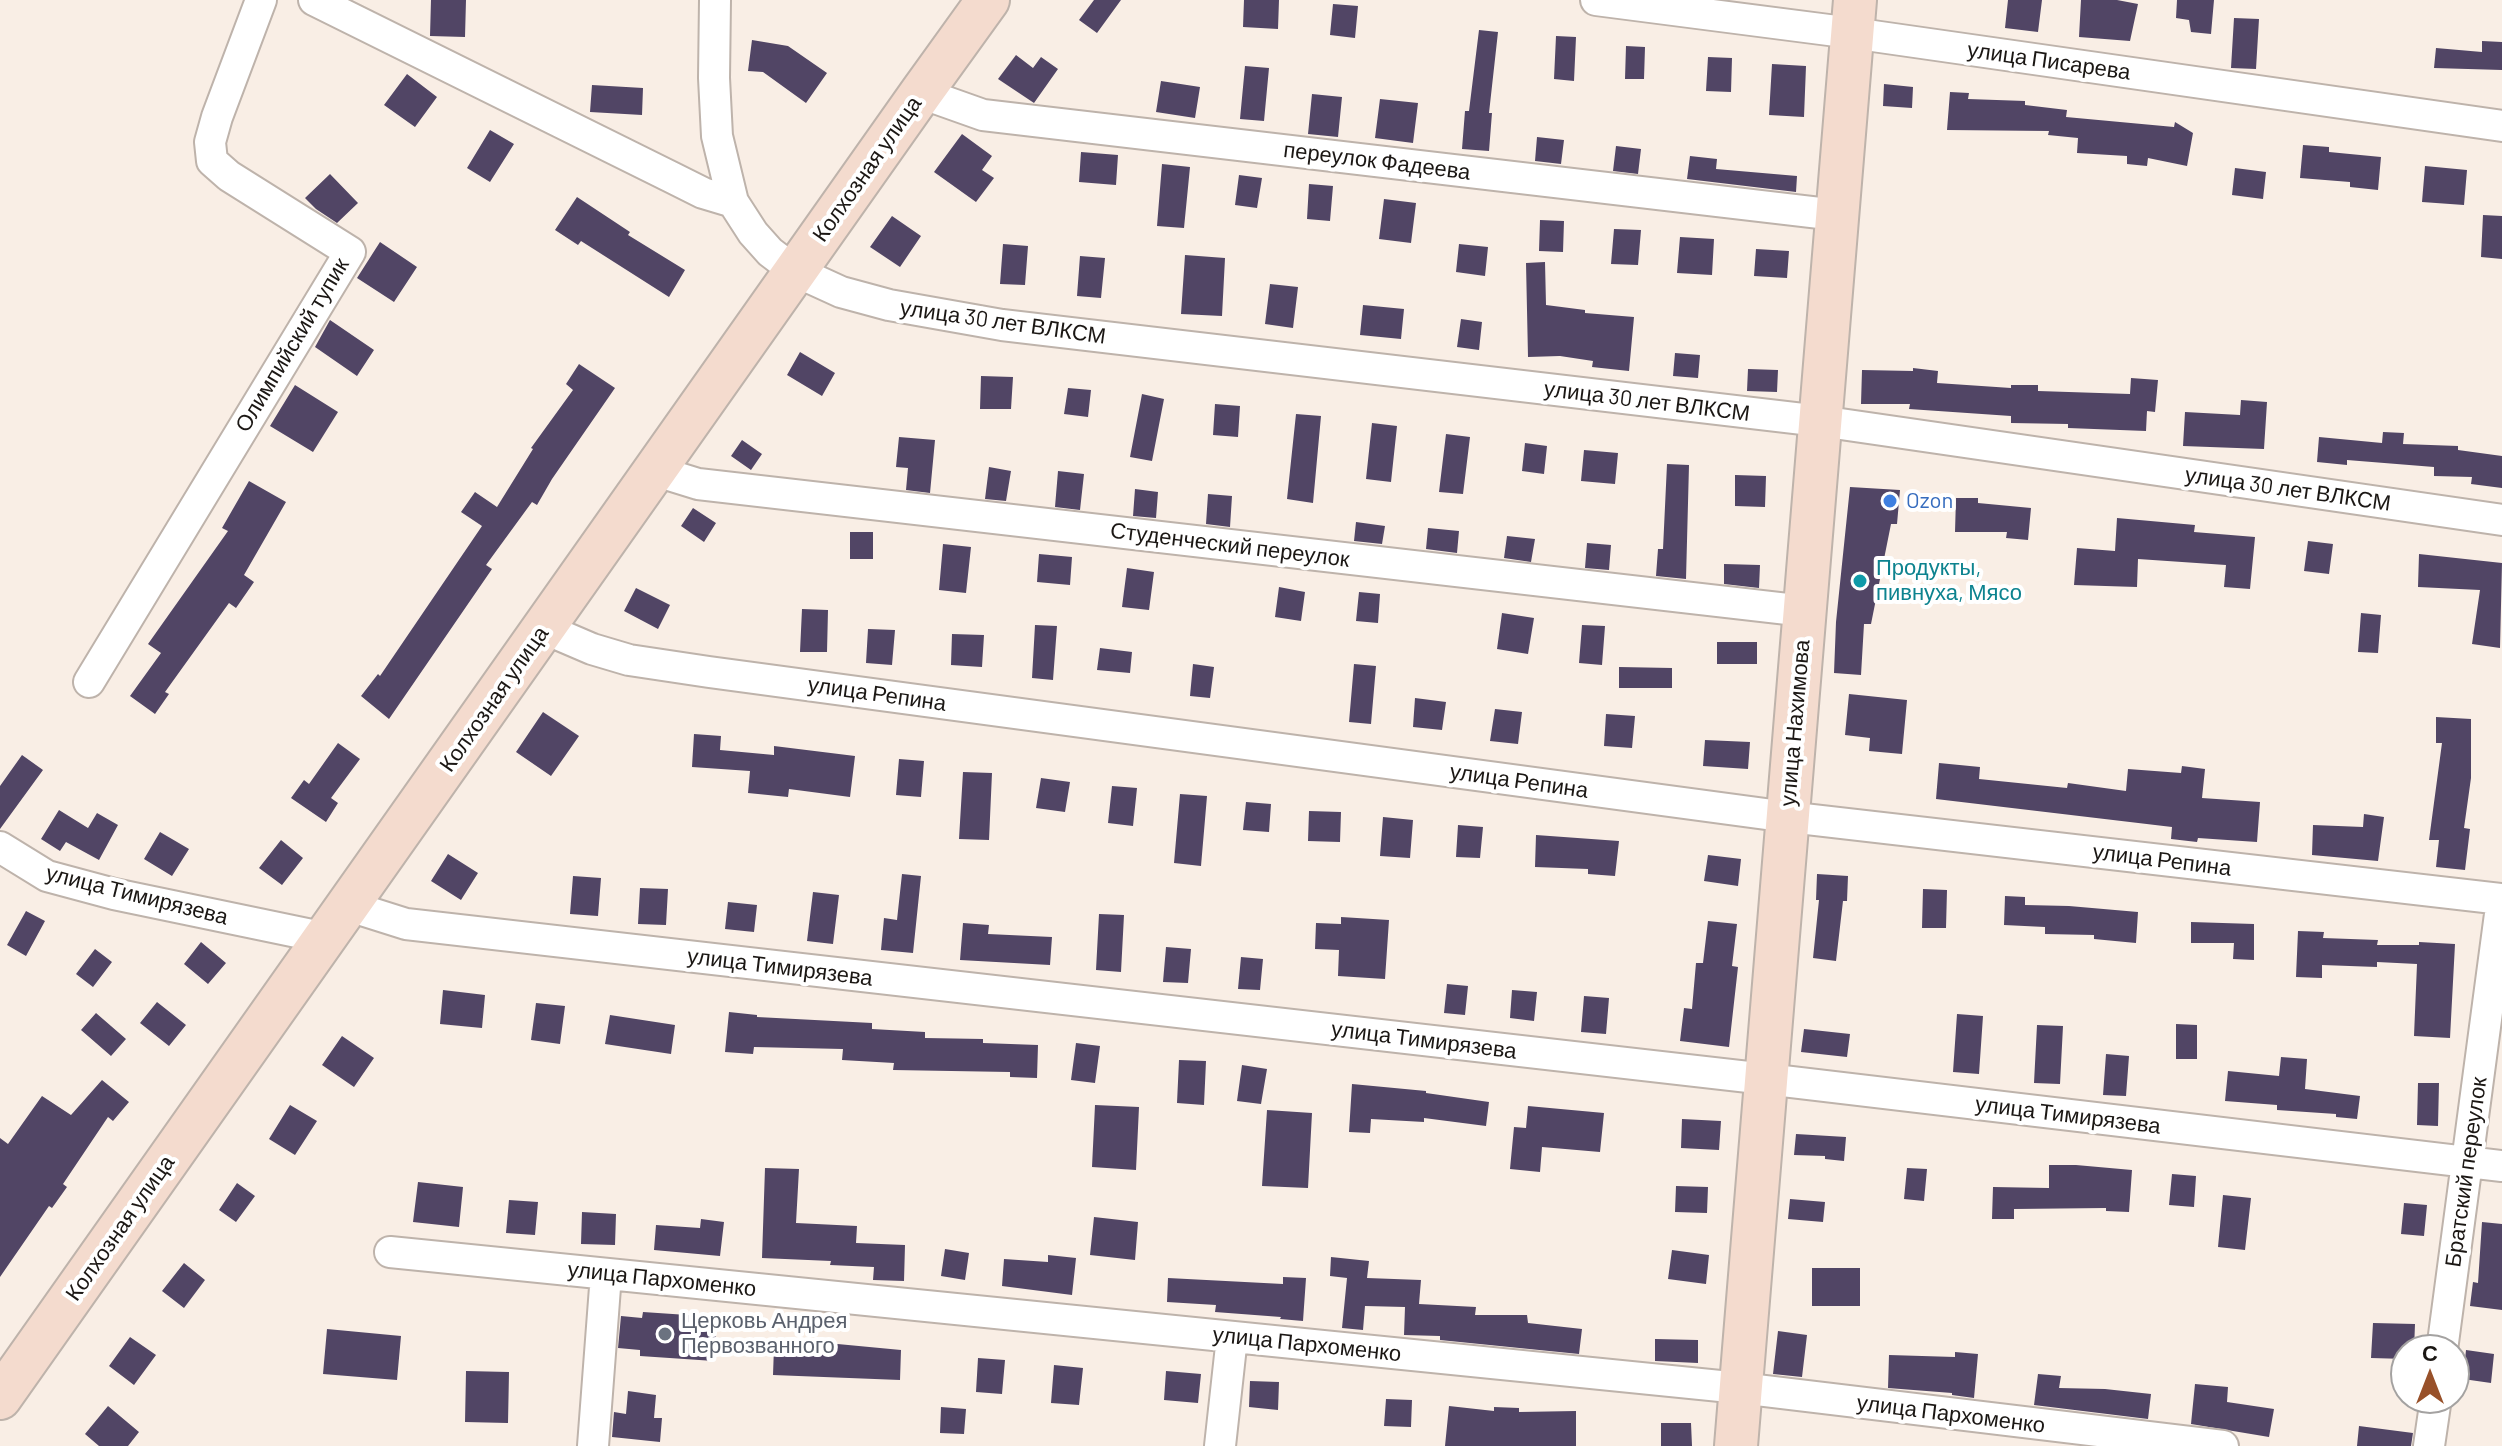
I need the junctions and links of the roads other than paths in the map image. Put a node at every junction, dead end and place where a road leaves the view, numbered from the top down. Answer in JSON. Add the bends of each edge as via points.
{"nodes":[{"id":1,"x":261,"y":0,"type":"edge"},
{"id":2,"x":314,"y":0,"type":"edge"},
{"id":3,"x":715,"y":0,"type":"edge"},
{"id":4,"x":1596,"y":0,"type":"edge"},
{"id":5,"x":986,"y":2,"type":"edge"},
{"id":6,"x":1854,"y":17,"type":"edge"},
{"id":7,"x":921,"y":93,"type":"junction"},
{"id":8,"x":2502,"y":126,"type":"edge"},
{"id":9,"x":733,"y":202,"type":"junction"},
{"id":10,"x":1837,"y":215,"type":"junction"},
{"id":11,"x":795,"y":271,"type":"junction"},
{"id":12,"x":1820,"y":421,"type":"junction"},
{"id":13,"x":656,"y":471,"type":"junction"},
{"id":14,"x":2502,"y":520,"type":"edge"},
{"id":15,"x":1805,"y":611,"type":"junction"},
{"id":16,"x":543,"y":628,"type":"junction"},
{"id":17,"x":89,"y":682,"type":"dead end"},
{"id":18,"x":1788,"y":817,"type":"junction"},
{"id":19,"x":0,"y":847,"type":"edge"},
{"id":20,"x":2502,"y":899,"type":"edge"},
{"id":21,"x":337,"y":922,"type":"junction"},
{"id":22,"x":1766,"y":1079,"type":"junction"},
{"id":23,"x":2467,"y":1162,"type":"junction"},
{"id":24,"x":2502,"y":1166,"type":"edge"},
{"id":25,"x":390,"y":1252,"type":"dead end"},
{"id":26,"x":606,"y":1274,"type":"junction"},
{"id":27,"x":2444,"y":1334,"type":"edge"},
{"id":28,"x":1232,"y":1337,"type":"junction"},
{"id":29,"x":1740,"y":1388,"type":"junction"},
{"id":30,"x":0,"y":1398,"type":"edge"},
{"id":31,"x":2434,"y":1414,"type":"edge"},
{"id":32,"x":593,"y":1446,"type":"edge"},
{"id":33,"x":1220,"y":1446,"type":"edge"},
{"id":34,"x":1736,"y":1446,"type":"edge"},
{"id":35,"x":2223,"y":1446,"type":"edge"},
{"id":36,"x":2429,"y":1446,"type":"edge"}],
"edges":[{"from":1,"to":17,"type":"street","name":"Олимпийский тупик","via":[[217,117],[210,142],[212,161],[350,252]]},
{"from":2,"to":9,"type":"street","via":[[703,193]]},
{"from":3,"to":9,"type":"street","name":"улица 30 лет ВЛКСМ","via":[[717,136]]},
{"from":4,"to":6,"type":"street","name":"улица Писарева"},
{"from":5,"to":7,"type":"main road","name":"Колхозная улица"},
{"from":6,"to":8,"type":"street","name":"улица Писарева"},
{"from":6,"to":10,"type":"main road","name":"улица Нахимова"},
{"from":7,"to":10,"type":"street","name":"переулок Фадеева","via":[[983,115]]},
{"from":7,"to":11,"type":"main road","name":"Колхозная улица"},
{"from":9,"to":11,"type":"street","name":"улица 30 лет ВЛКСМ","via":[[770,252]]},
{"from":10,"to":12,"type":"main road","name":"улица Нахимова"},
{"from":11,"to":12,"type":"street","name":"улица 30 лет ВЛКСМ","via":[[877,302],[1002,325]]},
{"from":11,"to":13,"type":"main road","name":"Колхозная улица"},
{"from":12,"to":14,"type":"street","name":"улица 30 лет ВЛКСМ"},
{"from":12,"to":15,"type":"main road","name":"улица Нахимова"},
{"from":13,"to":15,"type":"street","name":"Студенческий переулок","via":[[698,484]]},
{"from":13,"to":16,"type":"main road","name":"Колхозная улица"},
{"from":15,"to":18,"type":"main road","name":"улица Нахимова"},
{"from":16,"to":18,"type":"street","name":"улица Репина","via":[[629,660]]},
{"from":16,"to":21,"type":"main road","name":"Колхозная улица"},
{"from":18,"to":20,"type":"street","name":"улица Репина"},
{"from":18,"to":22,"type":"main road","name":"улица Нахимова"},
{"from":19,"to":21,"type":"street","name":"улица Тимирязева","via":[[47,876],[114,894]]},
{"from":20,"to":23,"type":"street","name":"Братский переулок"},
{"from":21,"to":22,"type":"street","name":"улица Тимирязева","via":[[406,924]]},
{"from":21,"to":30,"type":"main road","name":"Колхозная улица"},
{"from":22,"to":23,"type":"street","name":"улица Тимирязева"},
{"from":22,"to":29,"type":"main road","name":"улица Нахимова"},
{"from":23,"to":24,"type":"street","name":"улица Тимирязева"},
{"from":23,"to":27,"type":"street","name":"Братский переулок"},
{"from":25,"to":26,"type":"street","name":"улица Пархоменко"},
{"from":26,"to":28,"type":"street","name":"улица Пархоменко"},
{"from":26,"to":32,"type":"street"},
{"from":28,"to":29,"type":"street","name":"улица Пархоменко"},
{"from":28,"to":33,"type":"street"},
{"from":29,"to":34,"type":"main road","name":"улица Нахимова"},
{"from":29,"to":35,"type":"street","name":"улица Пархоменко"},
{"from":31,"to":36,"type":"street"}]}
